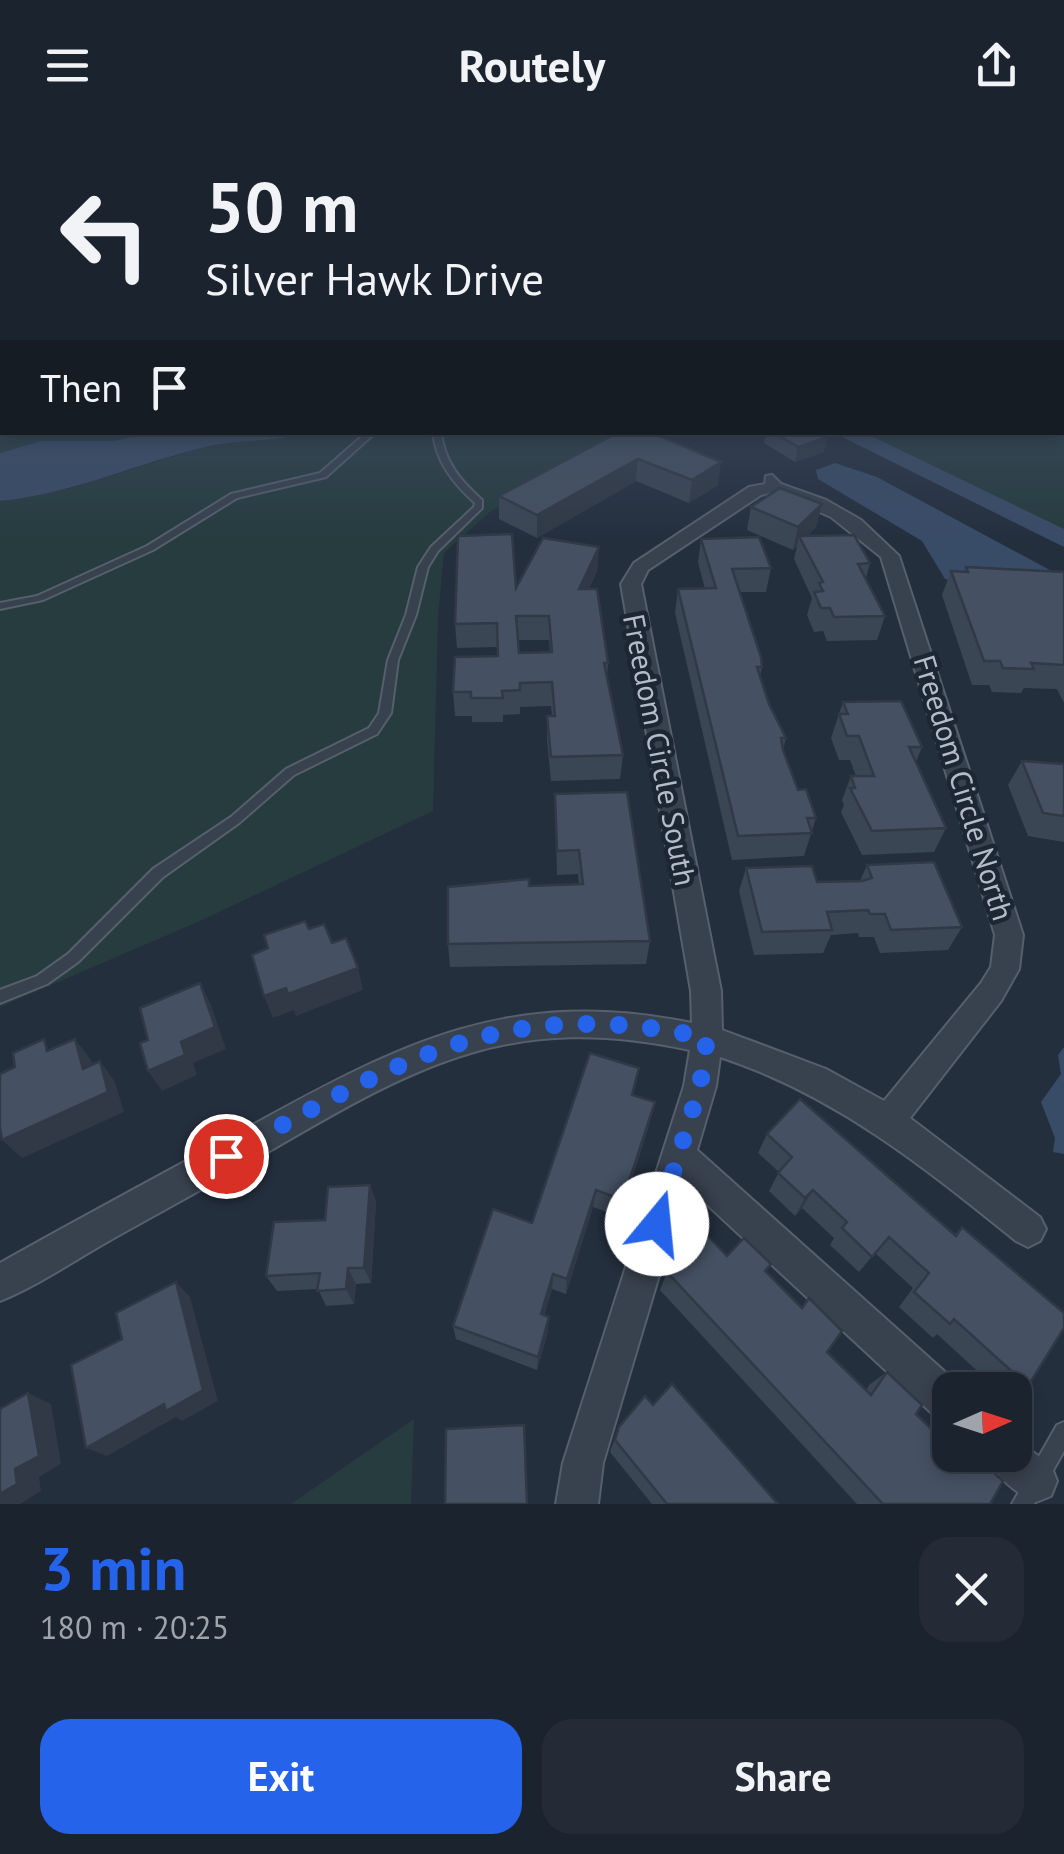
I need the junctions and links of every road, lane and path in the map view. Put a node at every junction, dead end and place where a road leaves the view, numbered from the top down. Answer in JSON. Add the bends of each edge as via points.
{"nodes":[{"id":1,"x":369,"y":435,"type":"edge"},
{"id":2,"x":438,"y":435,"type":"edge"},
{"id":3,"x":773,"y":483,"type":"joint"},
{"id":4,"x":0,"y":606,"type":"edge"},
{"id":5,"x":0,"y":997,"type":"edge"},
{"id":6,"x":707,"y":1038,"type":"junction"},
{"id":7,"x":888,"y":1122,"type":"junction"},
{"id":8,"x":678,"y":1156,"type":"junction"},
{"id":9,"x":1028,"y":1229,"type":"dead end"},
{"id":10,"x":0,"y":1284,"type":"edge"},
{"id":11,"x":932,"y":1387,"type":"edge"},
{"id":12,"x":1064,"y":1432,"type":"edge"},
{"id":13,"x":1022,"y":1480,"type":"edge"},
{"id":14,"x":577,"y":1504,"type":"edge"}],
"edges":[{"from":1,"to":4,"type":"lane","via":[[323,475],[234,496],[140,553],[40,598]]},
{"from":2,"to":5,"type":"lane","via":[[456,482],[479,504],[423,566],[380,723],[358,741],[290,772],[158,873],[73,958]]},
{"from":3,"to":6,"type":"street","name":"Freedom Circle South","via":[[641,567],[631,584],[706,991]]},
{"from":3,"to":7,"type":"street","name":"Freedom Circle North","via":[[860,528],[890,556],[1009,935],[1004,968],[990,992]]},
{"from":6,"to":7,"type":"street","via":[[778,1063]]},
{"from":6,"to":8,"type":"street","name":"Freedom Circle South"},
{"from":6,"to":10,"type":"street","via":[[563,1023],[502,1029],[432,1050],[361,1082]]},
{"from":7,"to":9,"type":"street"},
{"from":8,"to":11,"type":"street"},
{"from":8,"to":14,"type":"street","name":"Freedom Circle South","via":[[583,1463]]},
{"from":12,"to":13,"type":"lane"}]}
